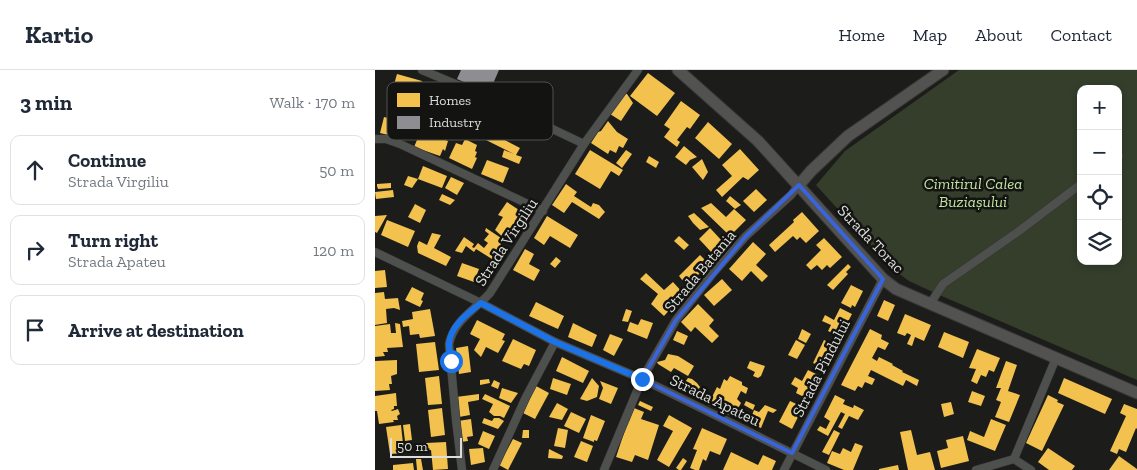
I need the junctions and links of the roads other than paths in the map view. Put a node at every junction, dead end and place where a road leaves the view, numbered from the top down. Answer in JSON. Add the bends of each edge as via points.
{"nodes":[{"id":1,"x":422,"y":70,"type":"edge"},
{"id":2,"x":638,"y":70,"type":"edge"},
{"id":3,"x":678,"y":70,"type":"edge"},
{"id":4,"x":943,"y":70,"type":"edge"},
{"id":5,"x":450,"y":82,"type":"edge"},
{"id":6,"x":553,"y":129,"type":"edge"},
{"id":7,"x":389,"y":140,"type":"edge"},
{"id":8,"x":584,"y":144,"type":"junction"},
{"id":9,"x":799,"y":185,"type":"junction"},
{"id":10,"x":1077,"y":187,"type":"edge"},
{"id":11,"x":543,"y":211,"type":"junction"},
{"id":12,"x":375,"y":252,"type":"edge"},
{"id":13,"x":883,"y":279,"type":"junction"},
{"id":14,"x":481,"y":303,"type":"junction"},
{"id":15,"x":930,"y":304,"type":"junction"},
{"id":16,"x":555,"y":342,"type":"junction"},
{"id":17,"x":1056,"y":358,"type":"junction"},
{"id":18,"x":642,"y":379,"type":"junction"},
{"id":19,"x":1137,"y":393,"type":"edge"},
{"id":20,"x":792,"y":453,"type":"junction"},
{"id":21,"x":1015,"y":459,"type":"junction"},
{"id":22,"x":462,"y":470,"type":"edge"},
{"id":23,"x":493,"y":470,"type":"edge"},
{"id":24,"x":604,"y":470,"type":"edge"},
{"id":25,"x":783,"y":470,"type":"edge"},
{"id":26,"x":826,"y":470,"type":"edge"},
{"id":27,"x":976,"y":470,"type":"edge"},
{"id":28,"x":1031,"y":470,"type":"edge"}],
"edges":[{"from":1,"to":5,"type":"street"},
{"from":2,"to":8,"type":"street","name":"Strada Virgiliu"},
{"from":3,"to":9,"type":"street","name":"Strada Torac","via":[[758,141]]},
{"from":4,"to":9,"type":"street","via":[[848,136]]},
{"from":6,"to":8,"type":"street"},
{"from":7,"to":11,"type":"street"},
{"from":8,"to":11,"type":"street","name":"Strada Virgiliu"},
{"from":9,"to":13,"type":"street","name":"Strada Torac"},
{"from":9,"to":18,"type":"street","name":"Strada Batania","via":[[714,272],[676,320]]},
{"from":10,"to":15,"type":"street","via":[[943,284]]},
{"from":11,"to":14,"type":"street","name":"Strada Virgiliu"},
{"from":12,"to":14,"type":"street","name":"Strada Apateu"},
{"from":13,"to":15,"type":"street","name":"Strada Torac","via":[[896,289]]},
{"from":13,"to":20,"type":"street","name":"Strada Pindului"},
{"from":14,"to":16,"type":"street","name":"Strada Apateu"},
{"from":14,"to":22,"type":"street","name":"Strada Virgiliu","via":[[458,324],[449,344]]},
{"from":15,"to":17,"type":"street","name":"Strada Torac"},
{"from":16,"to":18,"type":"street","name":"Strada Apateu"},
{"from":16,"to":23,"type":"street"},
{"from":17,"to":19,"type":"street","name":"Strada Torac"},
{"from":17,"to":21,"type":"street"},
{"from":18,"to":20,"type":"street","name":"Strada Apateu"},
{"from":18,"to":24,"type":"street","name":"Strada Batania"},
{"from":20,"to":25,"type":"street","name":"Strada Pindului"},
{"from":20,"to":26,"type":"street","name":"Strada Apateu"},
{"from":21,"to":27,"type":"street"},
{"from":21,"to":28,"type":"street"}]}
